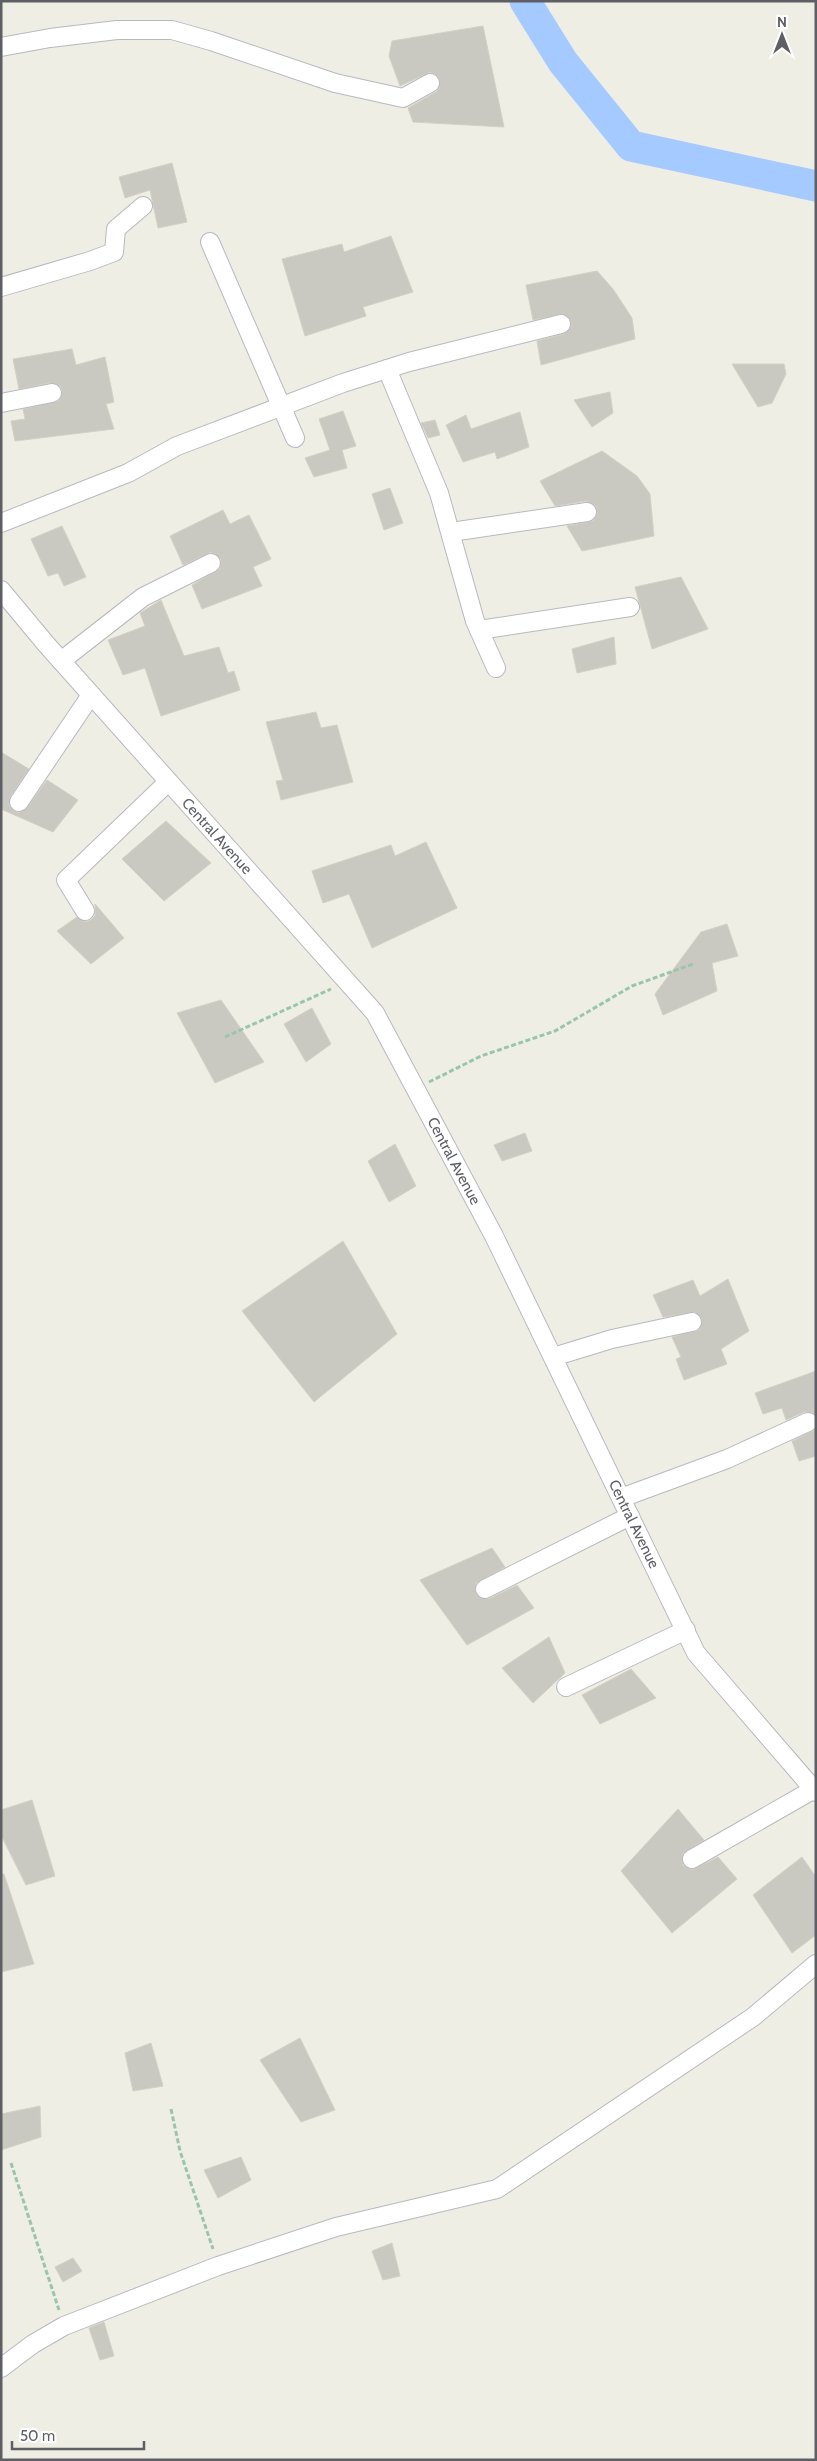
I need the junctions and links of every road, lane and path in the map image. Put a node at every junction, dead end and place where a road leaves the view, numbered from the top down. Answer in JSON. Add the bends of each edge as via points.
{"nodes":[{"id":1,"x":1,"y":48,"type":"edge"},
{"id":2,"x":430,"y":83,"type":"dead end"},
{"id":3,"x":143,"y":206,"type":"dead end"},
{"id":4,"x":210,"y":242,"type":"dead end"},
{"id":5,"x":1,"y":287,"type":"edge"},
{"id":6,"x":561,"y":324,"type":"dead end"},
{"id":7,"x":387,"y":369,"type":"junction"},
{"id":8,"x":52,"y":392,"type":"dead end"},
{"id":9,"x":1,"y":403,"type":"edge"},
{"id":10,"x":281,"y":406,"type":"junction"},
{"id":11,"x":295,"y":438,"type":"dead end"},
{"id":12,"x":587,"y":512,"type":"dead end"},
{"id":13,"x":1,"y":523,"type":"edge"},
{"id":14,"x":450,"y":532,"type":"junction"},
{"id":15,"x":211,"y":563,"type":"dead end"},
{"id":16,"x":1,"y":590,"type":"edge"},
{"id":17,"x":630,"y":607,"type":"dead end"},
{"id":18,"x":479,"y":630,"type":"junction"},
{"id":19,"x":60,"y":661,"type":"junction"},
{"id":20,"x":496,"y":668,"type":"dead end"},
{"id":21,"x":91,"y":695,"type":"junction"},
{"id":22,"x":168,"y":782,"type":"junction"},
{"id":23,"x":19,"y":802,"type":"dead end"},
{"id":24,"x":85,"y":911,"type":"dead end"},
{"id":25,"x":694,"y":964,"type":"dead end"},
{"id":26,"x":347,"y":982,"type":"junction"},
{"id":27,"x":225,"y":1038,"type":"dead end"},
{"id":28,"x":415,"y":1088,"type":"junction"},
{"id":29,"x":692,"y":1322,"type":"dead end"},
{"id":30,"x":553,"y":1357,"type":"junction"},
{"id":31,"x":808,"y":1422,"type":"dead end"},
{"id":32,"x":621,"y":1498,"type":"junction"},
{"id":33,"x":630,"y":1516,"type":"junction"},
{"id":34,"x":484,"y":1589,"type":"dead end"},
{"id":35,"x":686,"y":1630,"type":"junction"},
{"id":36,"x":566,"y":1687,"type":"dead end"},
{"id":37,"x":815,"y":1790,"type":"edge"},
{"id":38,"x":692,"y":1859,"type":"dead end"},
{"id":39,"x":816,"y":1964,"type":"edge"},
{"id":40,"x":171,"y":2109,"type":"dead end"},
{"id":41,"x":11,"y":2163,"type":"dead end"},
{"id":42,"x":218,"y":2266,"type":"junction"},
{"id":43,"x":64,"y":2326,"type":"junction"},
{"id":44,"x":1,"y":2368,"type":"edge"}],
"edges":[{"from":1,"to":2,"type":"street","via":[[117,30],[172,30],[211,40],[335,83],[403,98]]},
{"from":3,"to":5,"type":"street","via":[[116,229],[114,252]]},
{"from":4,"to":10,"type":"street"},
{"from":6,"to":7,"type":"street"},
{"from":7,"to":10,"type":"street"},
{"from":7,"to":14,"type":"street","via":[[439,493]]},
{"from":8,"to":9,"type":"street"},
{"from":10,"to":11,"type":"street"},
{"from":10,"to":13,"type":"street","via":[[176,446],[128,473]]},
{"from":12,"to":14,"type":"street"},
{"from":14,"to":18,"type":"street"},
{"from":15,"to":19,"type":"street","via":[[144,597]]},
{"from":16,"to":19,"type":"street","name":"Central Avenue"},
{"from":17,"to":18,"type":"street"},
{"from":18,"to":20,"type":"street"},
{"from":19,"to":21,"type":"street","name":"Central Avenue"},
{"from":21,"to":22,"type":"street","name":"Central Avenue"},
{"from":21,"to":23,"type":"street"},
{"from":22,"to":24,"type":"street","via":[[66,880]]},
{"from":22,"to":26,"type":"street","name":"Central Avenue"},
{"from":25,"to":28,"type":"path","via":[[632,986],[555,1031],[481,1056]]},
{"from":26,"to":27,"type":"path"},
{"from":26,"to":28,"type":"street","name":"Central Avenue","via":[[375,1013]]},
{"from":28,"to":30,"type":"street","name":"Central Avenue","via":[[494,1236]]},
{"from":29,"to":30,"type":"street","via":[[612,1339]]},
{"from":30,"to":32,"type":"street","name":"Central Avenue"},
{"from":31,"to":32,"type":"street","via":[[727,1459]]},
{"from":32,"to":33,"type":"street","name":"Central Avenue"},
{"from":33,"to":34,"type":"street"},
{"from":33,"to":35,"type":"street","name":"Central Avenue"},
{"from":35,"to":36,"type":"street"},
{"from":35,"to":37,"type":"street","name":"Central Avenue","via":[[696,1652]]},
{"from":37,"to":38,"type":"street"},
{"from":39,"to":42,"type":"street","via":[[753,2017],[496,2189],[336,2227]]},
{"from":40,"to":42,"type":"path","via":[[180,2151]]},
{"from":41,"to":43,"type":"path"},
{"from":42,"to":43,"type":"street"},
{"from":43,"to":44,"type":"street"}]}
